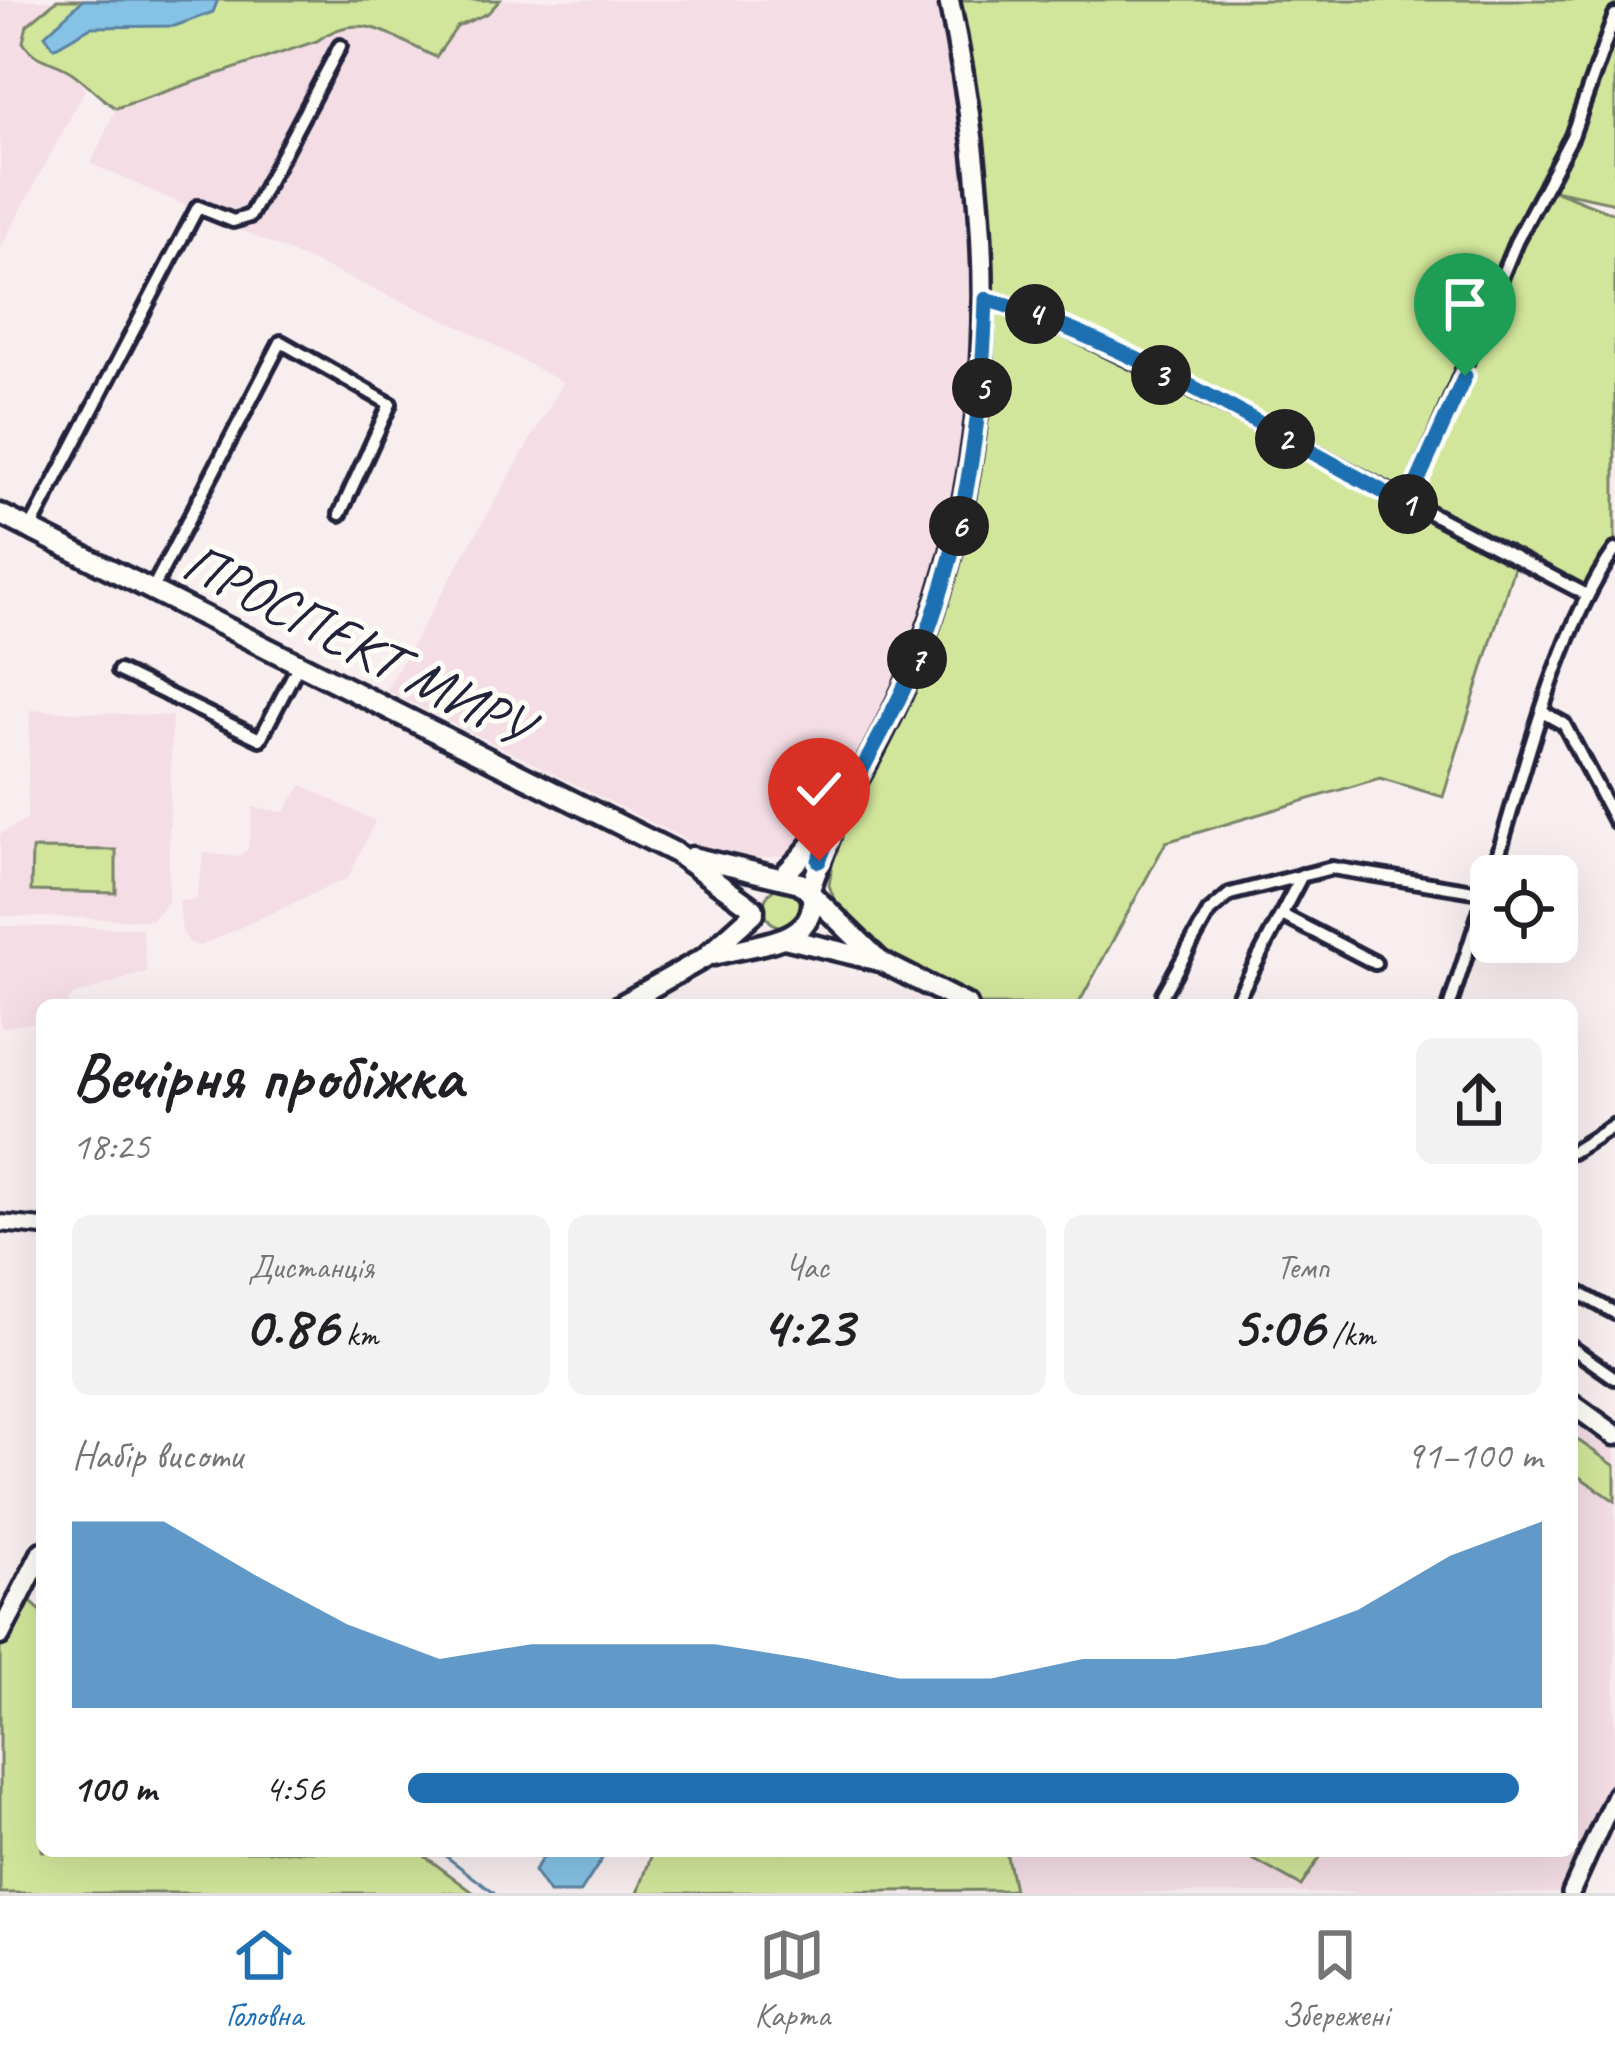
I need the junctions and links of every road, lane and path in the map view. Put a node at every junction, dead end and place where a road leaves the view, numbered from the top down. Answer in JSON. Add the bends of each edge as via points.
{"nodes":[{"id":1,"x":950,"y":0,"type":"edge"},
{"id":2,"x":1615,"y":15,"type":"edge"},
{"id":3,"x":340,"y":46,"type":"dead end"},
{"id":4,"x":986,"y":299,"type":"junction"},
{"id":5,"x":1407,"y":505,"type":"junction"},
{"id":6,"x":0,"y":514,"type":"edge"},
{"id":7,"x":340,"y":514,"type":"dead end"},
{"id":8,"x":31,"y":529,"type":"junction"},
{"id":9,"x":1615,"y":550,"type":"edge"},
{"id":10,"x":152,"y":590,"type":"junction"},
{"id":11,"x":1587,"y":595,"type":"junction"},
{"id":12,"x":299,"y":664,"type":"junction"},
{"id":13,"x":119,"y":671,"type":"dead end"},
{"id":14,"x":1542,"y":712,"type":"junction"},
{"id":15,"x":835,"y":820,"type":"junction"},
{"id":16,"x":1615,"y":821,"type":"edge"},
{"id":17,"x":676,"y":853,"type":"junction"},
{"id":18,"x":1498,"y":855,"type":"edge"},
{"id":19,"x":1302,"y":874,"type":"junction"},
{"id":20,"x":778,"y":879,"type":"junction"},
{"id":21,"x":1470,"y":890,"type":"edge"},
{"id":22,"x":810,"y":895,"type":"junction"},
{"id":23,"x":754,"y":911,"type":"junction"},
{"id":24,"x":1284,"y":916,"type":"junction"},
{"id":25,"x":780,"y":937,"type":"junction"},
{"id":26,"x":1470,"y":943,"type":"edge"},
{"id":27,"x":704,"y":958,"type":"junction"},
{"id":28,"x":880,"y":961,"type":"junction"},
{"id":29,"x":1375,"y":963,"type":"dead end"},
{"id":30,"x":1163,"y":994,"type":"dead end"},
{"id":31,"x":632,"y":999,"type":"edge"},
{"id":32,"x":955,"y":999,"type":"edge"},
{"id":33,"x":1237,"y":999,"type":"edge"},
{"id":34,"x":1452,"y":999,"type":"edge"},
{"id":35,"x":1615,"y":1125,"type":"edge"},
{"id":36,"x":1578,"y":1149,"type":"edge"},
{"id":37,"x":0,"y":1223,"type":"edge"},
{"id":38,"x":36,"y":1226,"type":"edge"},
{"id":39,"x":1578,"y":1292,"type":"edge"},
{"id":40,"x":1615,"y":1313,"type":"edge"},
{"id":41,"x":1578,"y":1352,"type":"edge"},
{"id":42,"x":1615,"y":1378,"type":"edge"},
{"id":43,"x":1578,"y":1408,"type":"edge"},
{"id":44,"x":1615,"y":1435,"type":"edge"},
{"id":45,"x":36,"y":1564,"type":"edge"},
{"id":46,"x":0,"y":1635,"type":"edge"},
{"id":47,"x":1615,"y":1795,"type":"edge"},
{"id":48,"x":1571,"y":1893,"type":"edge"}],
"edges":[{"from":1,"to":4,"type":"main road","via":[[974,133]]},
{"from":2,"to":5,"type":"street","via":[[1572,136],[1516,242]]},
{"from":3,"to":8,"type":"street","via":[[250,216],[233,221],[198,207]]},
{"from":4,"to":5,"type":"street","via":[[1031,312],[1214,401]]},
{"from":4,"to":15,"type":"main road","via":[[977,435],[954,547],[915,664]]},
{"from":5,"to":11,"type":"street"},
{"from":6,"to":8,"type":"main road","name":"ПРОСПЕКТ МИРУ"},
{"from":7,"to":10,"type":"street","via":[[390,404],[281,342]]},
{"from":8,"to":10,"type":"main road","name":"ПРОСПЕКТ МИРУ"},
{"from":9,"to":11,"type":"street"},
{"from":10,"to":12,"type":"main road","name":"ПРОСПЕКТ МИРУ"},
{"from":11,"to":14,"type":"street"},
{"from":12,"to":13,"type":"street","via":[[260,739]]},
{"from":12,"to":17,"type":"main road","name":"ПРОСПЕКТ МИРУ"},
{"from":14,"to":16,"type":"street","via":[[1564,724]]},
{"from":14,"to":18,"type":"street"},
{"from":15,"to":20,"type":"main road"},
{"from":15,"to":22,"type":"main road"},
{"from":17,"to":20,"type":"main road","name":"ПРОСПЕКТ МИРУ"},
{"from":17,"to":23,"type":"main road","name":"ПРОСПЕКТ МИРУ"},
{"from":19,"to":21,"type":"street","via":[[1365,871]]},
{"from":19,"to":24,"type":"street"},
{"from":19,"to":30,"type":"street","via":[[1217,901]]},
{"from":20,"to":22,"type":"main road"},
{"from":20,"to":23,"type":"main road","via":[[759,891]]},
{"from":22,"to":25,"type":"main road","via":[[808,925]]},
{"from":22,"to":28,"type":"main road"},
{"from":23,"to":25,"type":"main road","via":[[760,926]]},
{"from":23,"to":27,"type":"main road"},
{"from":24,"to":29,"type":"street"},
{"from":24,"to":33,"type":"street"},
{"from":25,"to":27,"type":"main road"},
{"from":25,"to":28,"type":"main road"},
{"from":26,"to":34,"type":"street"},
{"from":27,"to":31,"type":"main road"},
{"from":28,"to":32,"type":"main road"},
{"from":35,"to":36,"type":"street"},
{"from":37,"to":38,"type":"street"},
{"from":39,"to":40,"type":"street"},
{"from":41,"to":42,"type":"street"},
{"from":43,"to":44,"type":"main road"},
{"from":45,"to":46,"type":"main road"},
{"from":47,"to":48,"type":"main road"}]}
